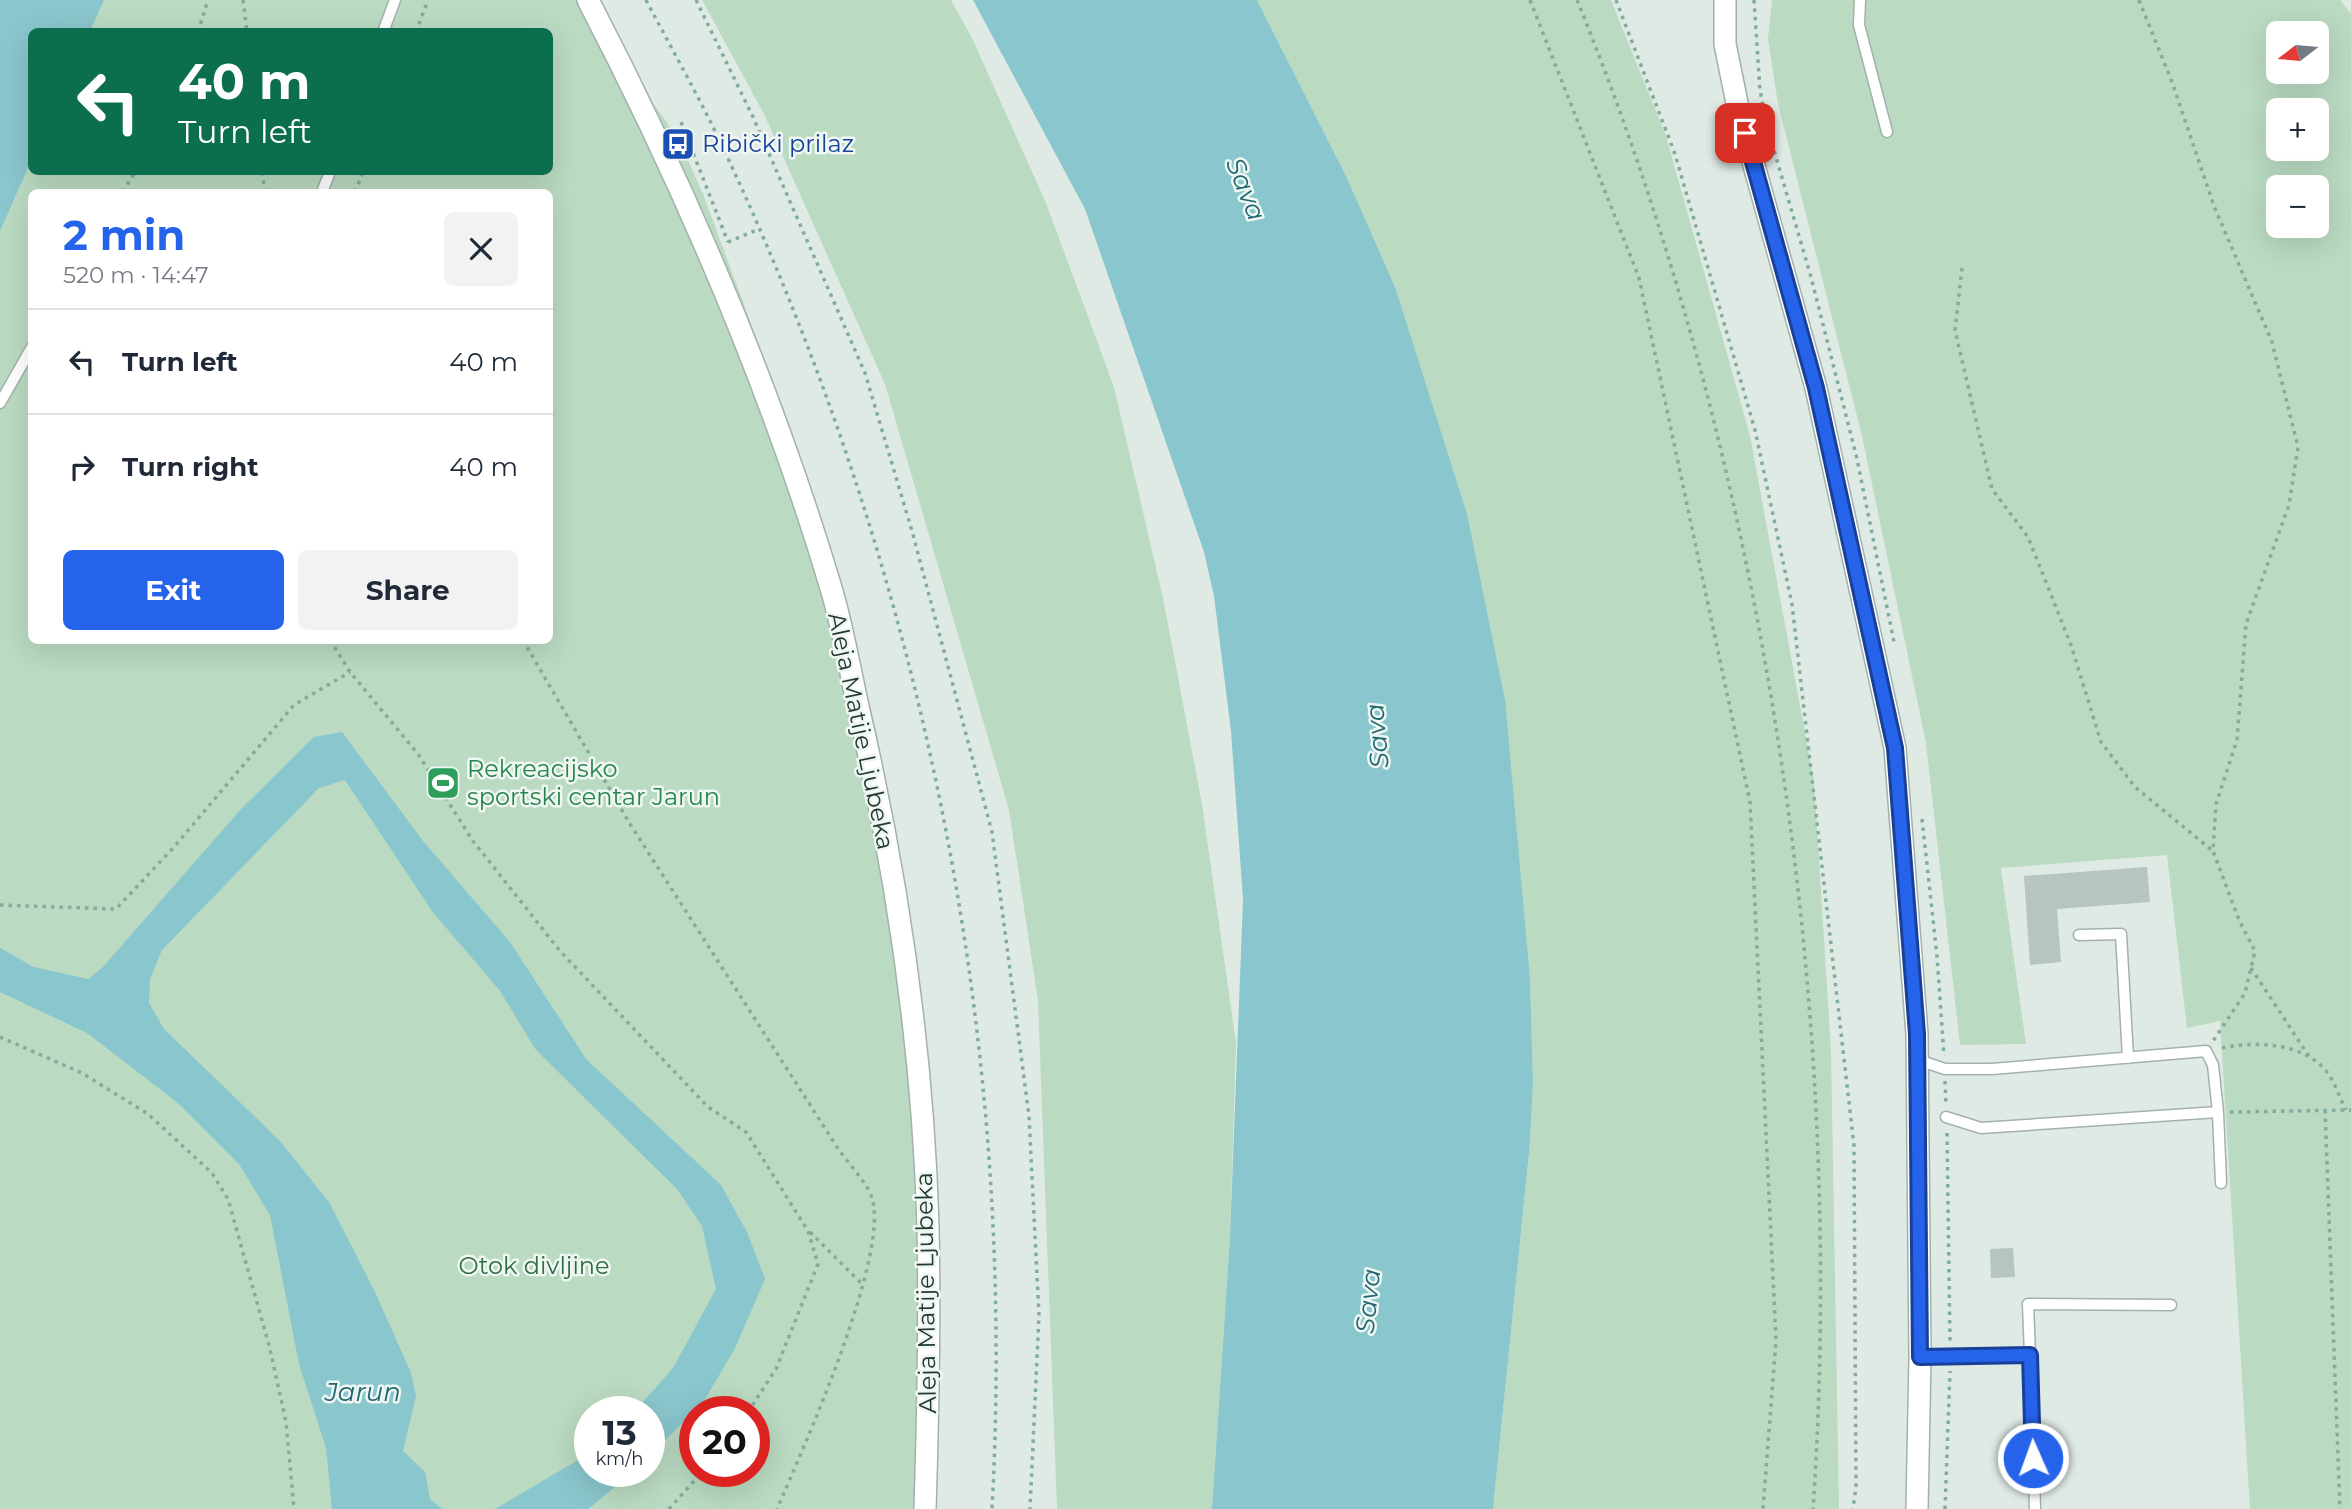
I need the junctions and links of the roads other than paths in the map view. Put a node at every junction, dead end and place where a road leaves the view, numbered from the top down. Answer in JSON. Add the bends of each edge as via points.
{"nodes":[{"id":1,"x":395,"y":0,"type":"edge"},
{"id":2,"x":588,"y":0,"type":"edge"},
{"id":3,"x":1724,"y":0,"type":"edge"},
{"id":4,"x":1860,"y":0,"type":"edge"},
{"id":5,"x":384,"y":28,"type":"edge"},
{"id":6,"x":1887,"y":132,"type":"dead end"},
{"id":7,"x":28,"y":354,"type":"edge"},
{"id":8,"x":0,"y":403,"type":"edge"},
{"id":9,"x":2079,"y":935,"type":"dead end"},
{"id":10,"x":2128,"y":1058,"type":"junction"},
{"id":11,"x":1916,"y":1059,"type":"junction"},
{"id":12,"x":2218,"y":1112,"type":"junction"},
{"id":13,"x":1946,"y":1117,"type":"road end"},
{"id":14,"x":2221,"y":1182,"type":"dead end"},
{"id":15,"x":2171,"y":1305,"type":"dead end"},
{"id":16,"x":2030,"y":1355,"type":"junction"},
{"id":17,"x":1920,"y":1357,"type":"junction"},
{"id":18,"x":925,"y":1509,"type":"edge"},
{"id":19,"x":1917,"y":1509,"type":"edge"},
{"id":20,"x":2035,"y":1509,"type":"edge"}],
"edges":[{"from":1,"to":5,"type":"lane"},
{"from":2,"to":18,"type":"street","name":"Aleja Matije Ljubeka","via":[[677,177],[768,400],[832,591],[880,801],[921,1107],[928,1223]]},
{"from":3,"to":11,"type":"street","via":[[1725,44],[1738,108],[1816,388],[1895,748]]},
{"from":4,"to":6,"type":"lane","via":[[1859,25]]},
{"from":7,"to":8,"type":"lane"},
{"from":9,"to":10,"type":"lane","via":[[2121,934]]},
{"from":10,"to":11,"type":"lane","via":[[1992,1069],[1945,1069]]},
{"from":10,"to":12,"type":"lane","via":[[2206,1051],[2213,1065]]},
{"from":11,"to":17,"type":"street"},
{"from":12,"to":13,"type":"lane","via":[[1981,1128]]},
{"from":12,"to":14,"type":"lane"},
{"from":15,"to":16,"type":"lane","via":[[2028,1304]]},
{"from":16,"to":17,"type":"lane"},
{"from":16,"to":20,"type":"lane"},
{"from":17,"to":19,"type":"street"}]}
